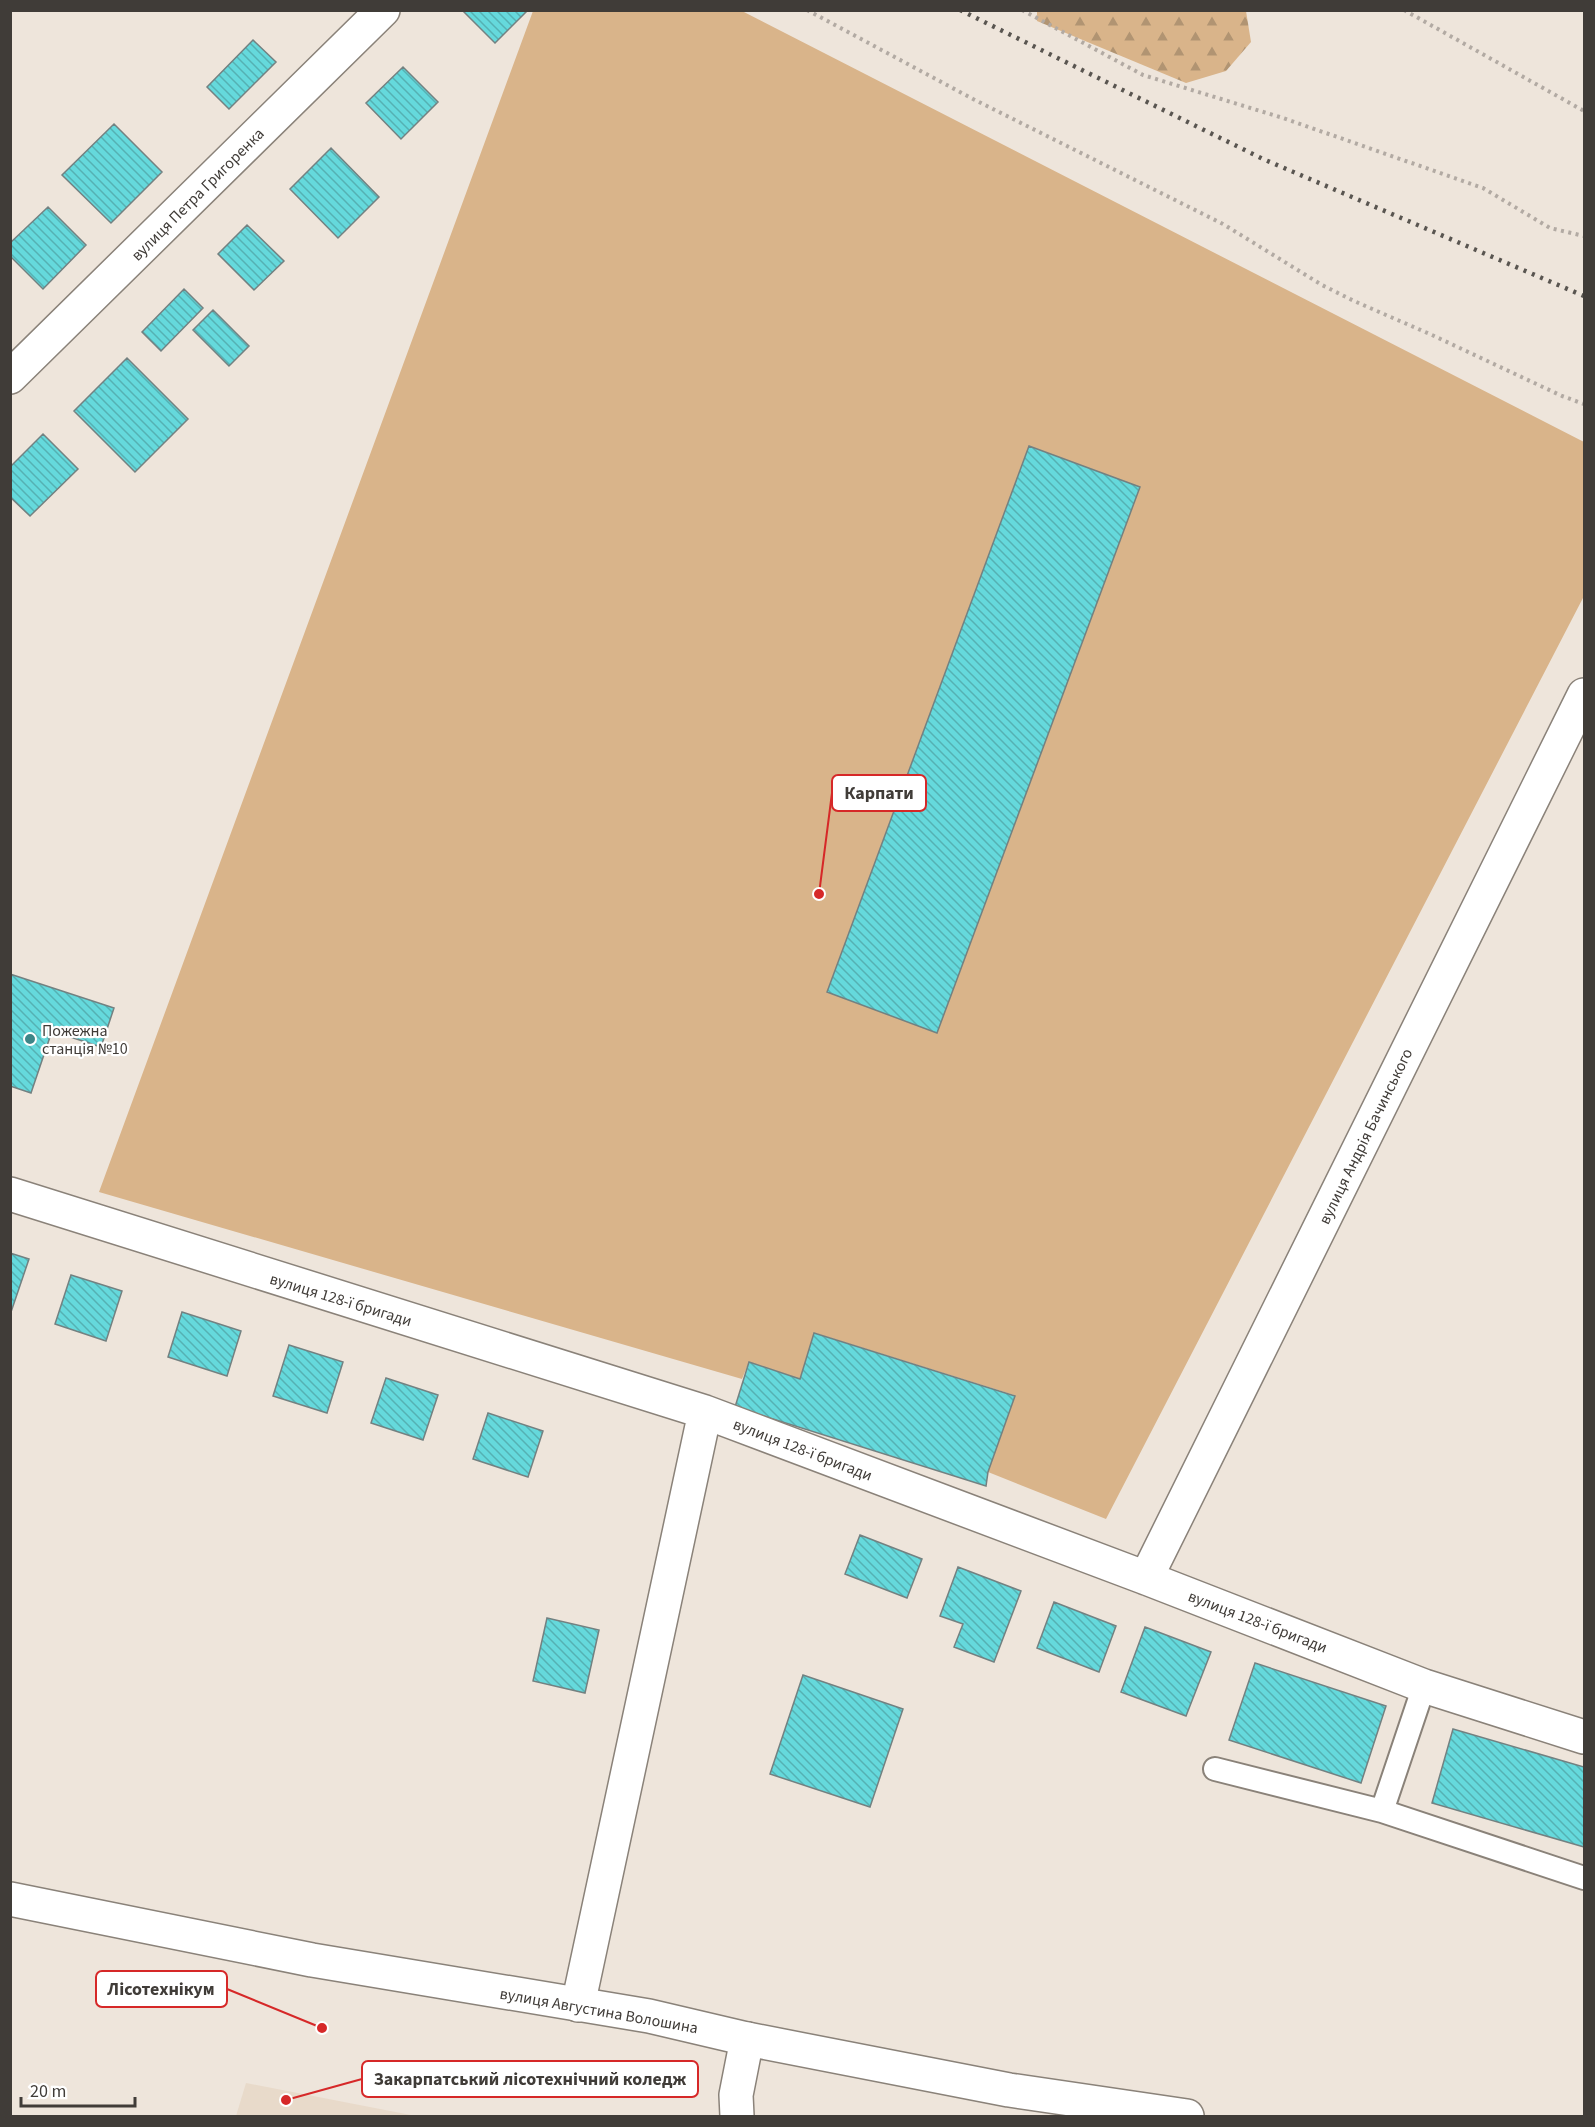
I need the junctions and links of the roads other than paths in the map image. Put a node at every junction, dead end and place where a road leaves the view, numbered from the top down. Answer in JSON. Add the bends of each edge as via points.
{"nodes":[{"id":1,"x":382,"y":10,"type":"edge"},
{"id":2,"x":10,"y":376,"type":"edge"},
{"id":3,"x":1584,"y":695,"type":"edge"},
{"id":4,"x":10,"y":1194,"type":"edge"},
{"id":5,"x":705,"y":1412,"type":"junction"},
{"id":6,"x":1146,"y":1578,"type":"junction"},
{"id":7,"x":1424,"y":1686,"type":"junction"},
{"id":8,"x":1584,"y":1737,"type":"edge"},
{"id":9,"x":1215,"y":1769,"type":"dead end"},
{"id":10,"x":1382,"y":1811,"type":"junction"},
{"id":11,"x":1584,"y":1878,"type":"edge"},
{"id":12,"x":10,"y":1899,"type":"edge"},
{"id":13,"x":578,"y":2005,"type":"junction"},
{"id":14,"x":747,"y":2038,"type":"junction"},
{"id":15,"x":736,"y":2116,"type":"edge"},
{"id":16,"x":1187,"y":2116,"type":"edge"}],
"edges":[{"from":1,"to":2,"type":"street","name":"вулиця Петра Григоренка"},
{"from":3,"to":6,"type":"street","name":"вулиця Андрія Бачинського"},
{"from":4,"to":5,"type":"street","name":"вулиця 128-ї бригади"},
{"from":5,"to":6,"type":"street","name":"вулиця 128-ї бригади"},
{"from":5,"to":13,"type":"street"},
{"from":6,"to":7,"type":"street","name":"вулиця 128-ї бригади"},
{"from":7,"to":8,"type":"street","name":"вулиця 128-ї бригади"},
{"from":7,"to":10,"type":"lane"},
{"from":9,"to":10,"type":"lane"},
{"from":10,"to":11,"type":"lane"},
{"from":12,"to":13,"type":"street","name":"вулиця Августина Волошина","via":[[312,1960]]},
{"from":13,"to":14,"type":"street","name":"вулиця Августина Волошина"},
{"from":14,"to":15,"type":"street"},
{"from":14,"to":16,"type":"street","name":"вулиця Августина Волошина","via":[[1009,2090]]}]}
